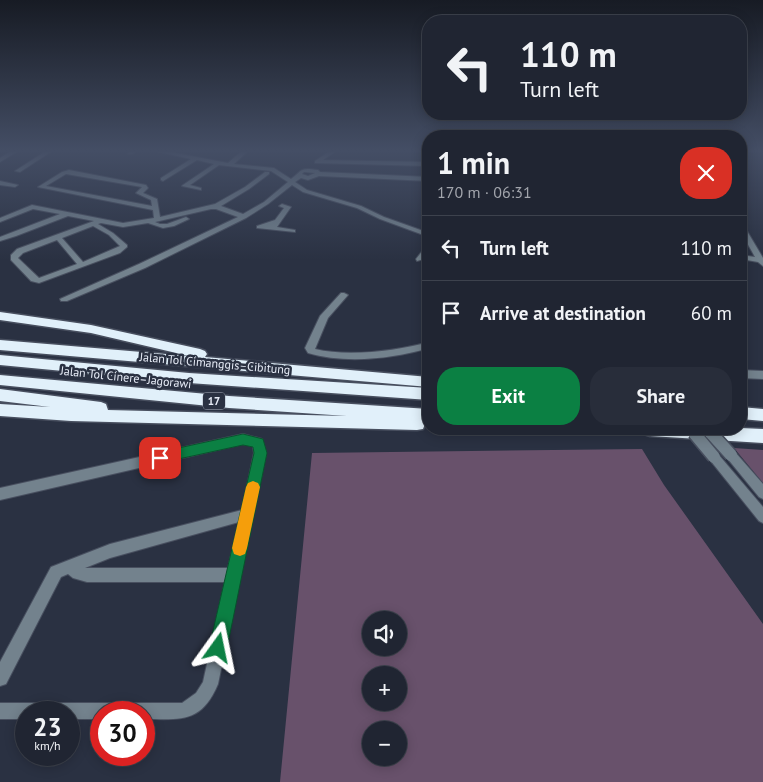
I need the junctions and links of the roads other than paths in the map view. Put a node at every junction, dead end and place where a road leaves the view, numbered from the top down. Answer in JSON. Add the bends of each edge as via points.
{"nodes":[{"id":1,"x":43,"y":187,"type":"edge"},
{"id":2,"x":145,"y":187,"type":"edge"},
{"id":3,"x":192,"y":187,"type":"edge"},
{"id":4,"x":248,"y":187,"type":"edge"},
{"id":5,"x":284,"y":187,"type":"edge"},
{"id":6,"x":301,"y":187,"type":"edge"},
{"id":7,"x":199,"y":189,"type":"dead end"},
{"id":8,"x":282,"y":206,"type":"dead end"},
{"id":9,"x":217,"y":207,"type":"junction"},
{"id":10,"x":156,"y":209,"type":"junction"},
{"id":11,"x":68,"y":214,"type":"junction"},
{"id":12,"x":246,"y":216,"type":"junction"},
{"id":13,"x":157,"y":219,"type":"junction"},
{"id":14,"x":0,"y":220,"type":"edge"},
{"id":15,"x":150,"y":221,"type":"junction"},
{"id":16,"x":97,"y":222,"type":"junction"},
{"id":17,"x":274,"y":224,"type":"junction"},
{"id":18,"x":128,"y":226,"type":"junction"},
{"id":19,"x":293,"y":231,"type":"dead end"},
{"id":20,"x":422,"y":232,"type":"edge"},
{"id":21,"x":111,"y":234,"type":"junction"},
{"id":22,"x":58,"y":237,"type":"junction"},
{"id":23,"x":0,"y":239,"type":"edge"},
{"id":24,"x":748,"y":239,"type":"joint"},
{"id":25,"x":763,"y":247,"type":"edge"},
{"id":26,"x":422,"y":256,"type":"edge"},
{"id":27,"x":747,"y":258,"type":"edge"},
{"id":28,"x":420,"y":259,"type":"dead end"},
{"id":29,"x":762,"y":262,"type":"edge"},
{"id":30,"x":82,"y":265,"type":"junction"},
{"id":31,"x":344,"y":295,"type":"dead end"},
{"id":32,"x":64,"y":299,"type":"dead end"},
{"id":33,"x":0,"y":316,"type":"edge"},
{"id":34,"x":0,"y":345,"type":"edge"},
{"id":35,"x":422,"y":346,"type":"edge"},
{"id":36,"x":0,"y":360,"type":"edge"},
{"id":37,"x":253,"y":366,"type":"junction"},
{"id":38,"x":747,"y":374,"type":"edge"},
{"id":39,"x":763,"y":375,"type":"edge"},
{"id":40,"x":0,"y":380,"type":"edge"},
{"id":41,"x":422,"y":381,"type":"edge"},
{"id":42,"x":422,"y":394,"type":"edge"},
{"id":43,"x":0,"y":395,"type":"edge"},
{"id":44,"x":0,"y":410,"type":"edge"},
{"id":45,"x":747,"y":414,"type":"edge"},
{"id":46,"x":422,"y":415,"type":"edge"},
{"id":47,"x":763,"y":415,"type":"edge"},
{"id":48,"x":184,"y":419,"type":"junction"},
{"id":49,"x":422,"y":424,"type":"edge"},
{"id":50,"x":696,"y":435,"type":"edge"},
{"id":51,"x":713,"y":435,"type":"edge"},
{"id":52,"x":747,"y":435,"type":"edge"},
{"id":53,"x":763,"y":436,"type":"edge"},
{"id":54,"x":763,"y":493,"type":"edge"},
{"id":55,"x":0,"y":494,"type":"edge"},
{"id":56,"x":247,"y":514,"type":"junction"},
{"id":57,"x":763,"y":517,"type":"edge"},
{"id":58,"x":70,"y":567,"type":"junction"},
{"id":59,"x":234,"y":575,"type":"junction"},
{"id":60,"x":0,"y":678,"type":"edge"},
{"id":61,"x":0,"y":711,"type":"edge"}],
"edges":[{"from":1,"to":10,"type":"street"},
{"from":2,"to":10,"type":"street","via":[[139,193],[153,198]]},
{"from":3,"to":7,"type":"street"},
{"from":4,"to":9,"type":"street"},
{"from":5,"to":12,"type":"street"},
{"from":6,"to":20,"type":"street"},
{"from":8,"to":17,"type":"street","via":[[288,207]]},
{"from":9,"to":12,"type":"street"},
{"from":9,"to":13,"type":"street"},
{"from":9,"to":15,"type":"street","via":[[166,226],[159,227]]},
{"from":10,"to":13,"type":"street"},
{"from":11,"to":14,"type":"street","via":[[32,207]]},
{"from":11,"to":16,"type":"street"},
{"from":11,"to":23,"type":"street"},
{"from":12,"to":17,"type":"street"},
{"from":12,"to":32,"type":"street"},
{"from":13,"to":15,"type":"street"},
{"from":15,"to":18,"type":"street"},
{"from":16,"to":18,"type":"street"},
{"from":16,"to":21,"type":"street"},
{"from":16,"to":22,"type":"street"},
{"from":17,"to":19,"type":"street"},
{"from":18,"to":21,"type":"street"},
{"from":21,"to":30,"type":"street","via":[[124,247]]},
{"from":22,"to":30,"type":"street"},
{"from":22,"to":30,"type":"street","via":[[20,252],[14,258],[37,281]]},
{"from":24,"to":25,"type":"street"},
{"from":24,"to":29,"type":"street"},
{"from":26,"to":28,"type":"street"},
{"from":27,"to":29,"type":"street"},
{"from":31,"to":35,"type":"street","via":[[320,324],[310,348],[313,352],[357,355]]},
{"from":33,"to":37,"type":"highway","via":[[91,329]]},
{"from":34,"to":37,"type":"highway"},
{"from":36,"to":42,"type":"highway","name":"Jalan Tol Cimanggis–Cibitung","number":"17","via":[[189,378]]},
{"from":37,"to":41,"type":"highway"},
{"from":38,"to":39,"type":"street"},
{"from":40,"to":46,"type":"highway","name":"Jalan Tol Cinere–Jagorawi","number":"17","via":[[229,402]]},
{"from":43,"to":48,"type":"highway"},
{"from":44,"to":48,"type":"highway"},
{"from":45,"to":47,"type":"highway"},
{"from":48,"to":49,"type":"highway"},
{"from":50,"to":57,"type":"street","bridge":true},
{"from":51,"to":54,"type":"street","bridge":true},
{"from":52,"to":53,"type":"highway"},
{"from":55,"to":56,"type":"street","via":[[243,439],[258,442],[260,453]]},
{"from":56,"to":58,"type":"street","via":[[110,551]]},
{"from":56,"to":59,"type":"street"},
{"from":58,"to":59,"type":"street","via":[[87,575]]},
{"from":58,"to":60,"type":"street","via":[[52,576]]},
{"from":59,"to":61,"type":"street","via":[[210,684],[194,706],[184,711]]}]}
